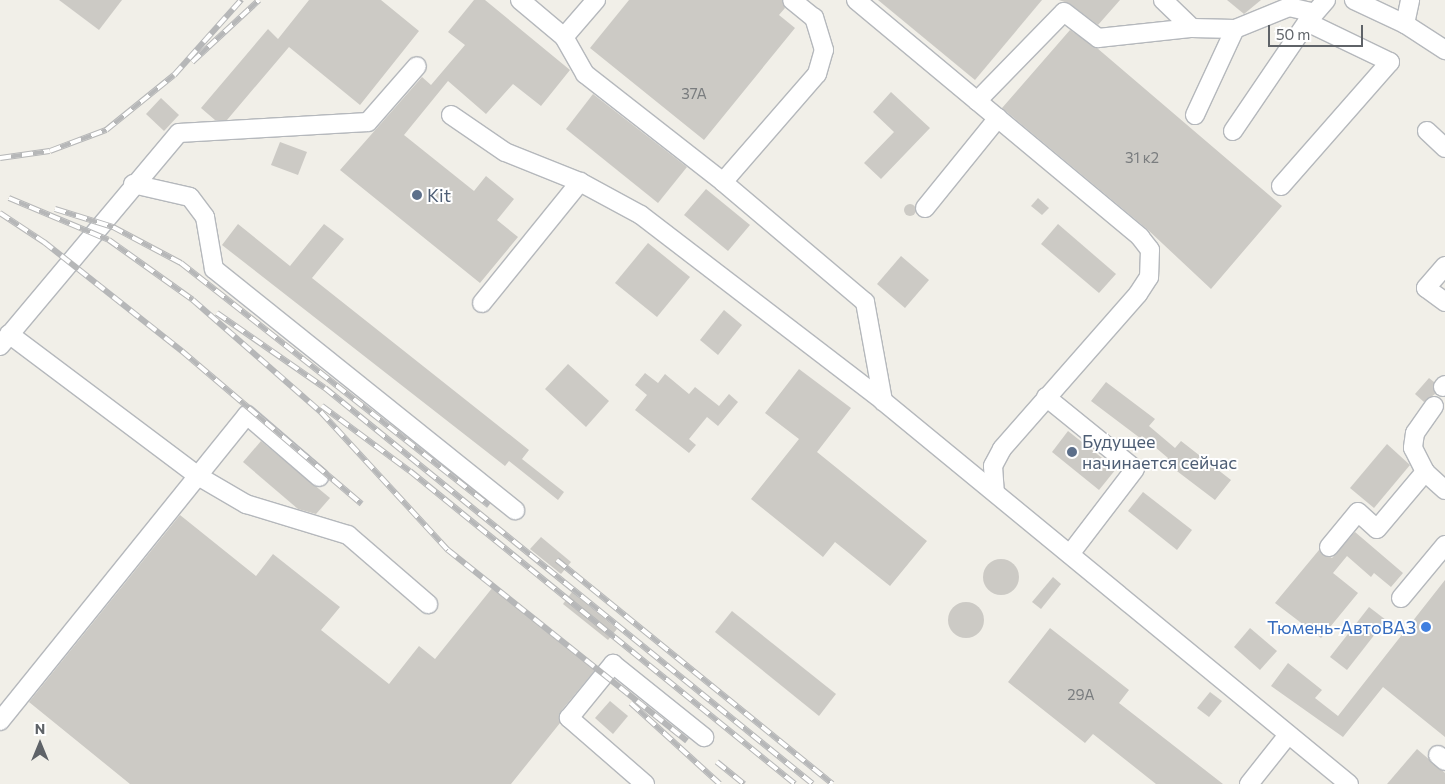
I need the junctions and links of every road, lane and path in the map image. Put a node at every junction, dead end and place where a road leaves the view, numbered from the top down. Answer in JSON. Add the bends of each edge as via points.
{"nodes":[{"id":1,"x":520,"y":0,"type":"edge"},
{"id":2,"x":596,"y":0,"type":"edge"},
{"id":3,"x":792,"y":0,"type":"edge"},
{"id":4,"x":856,"y":0,"type":"edge"},
{"id":5,"x":1163,"y":0,"type":"edge"},
{"id":6,"x":1326,"y":0,"type":"edge"},
{"id":7,"x":1354,"y":0,"type":"edge"},
{"id":8,"x":1410,"y":0,"type":"edge"},
{"id":9,"x":1310,"y":18,"type":"junction"},
{"id":10,"x":1405,"y":24,"type":"junction"},
{"id":11,"x":1192,"y":28,"type":"junction"},
{"id":12,"x":1235,"y":29,"type":"junction"},
{"id":13,"x":564,"y":37,"type":"junction"},
{"id":14,"x":1445,"y":50,"type":"edge"},
{"id":15,"x":417,"y":66,"type":"dead end"},
{"id":16,"x":977,"y":101,"type":"junction"},
{"id":17,"x":451,"y":115,"type":"dead end"},
{"id":18,"x":1195,"y":115,"type":"dead end"},
{"id":19,"x":998,"y":118,"type":"junction"},
{"id":20,"x":1233,"y":131,"type":"dead end"},
{"id":21,"x":1428,"y":131,"type":"dead end"},
{"id":22,"x":1445,"y":148,"type":"edge"},
{"id":23,"x":580,"y":182,"type":"junction"},
{"id":24,"x":723,"y":182,"type":"junction"},
{"id":25,"x":133,"y":184,"type":"junction"},
{"id":26,"x":1281,"y":186,"type":"dead end"},
{"id":27,"x":925,"y":208,"type":"dead end"},
{"id":28,"x":1445,"y":266,"type":"edge"},
{"id":29,"x":1445,"y":302,"type":"edge"},
{"id":30,"x":482,"y":303,"type":"dead end"},
{"id":31,"x":5,"y":340,"type":"edge"},
{"id":32,"x":1046,"y":397,"type":"junction"},
{"id":33,"x":883,"y":401,"type":"junction"},
{"id":34,"x":1434,"y":406,"type":"dead end"},
{"id":35,"x":1425,"y":472,"type":"junction"},
{"id":36,"x":198,"y":476,"type":"junction"},
{"id":37,"x":319,"y":477,"type":"dead end"},
{"id":38,"x":1445,"y":490,"type":"edge"},
{"id":39,"x":995,"y":492,"type":"junction"},
{"id":40,"x":515,"y":510,"type":"dead end"},
{"id":41,"x":1445,"y":545,"type":"edge"},
{"id":42,"x":1329,"y":547,"type":"dead end"},
{"id":43,"x":1070,"y":554,"type":"junction"},
{"id":44,"x":1401,"y":598,"type":"dead end"},
{"id":45,"x":428,"y":604,"type":"dead end"},
{"id":46,"x":0,"y":721,"type":"edge"},
{"id":47,"x":1288,"y":735,"type":"junction"},
{"id":48,"x":704,"y":737,"type":"dead end"},
{"id":49,"x":645,"y":784,"type":"edge"},
{"id":50,"x":1248,"y":784,"type":"edge"},
{"id":51,"x":1349,"y":784,"type":"edge"}],
"edges":[{"from":1,"to":13,"type":"lane"},
{"from":2,"to":13,"type":"lane"},
{"from":3,"to":24,"type":"lane","via":[[814,18],[824,50],[817,74]]},
{"from":4,"to":16,"type":"lane"},
{"from":5,"to":11,"type":"lane"},
{"from":6,"to":9,"type":"lane"},
{"from":7,"to":10,"type":"lane"},
{"from":8,"to":10,"type":"lane"},
{"from":9,"to":12,"type":"lane","via":[[1290,8]]},
{"from":9,"to":20,"type":"lane"},
{"from":9,"to":26,"type":"lane","via":[[1390,62]]},
{"from":10,"to":14,"type":"lane"},
{"from":11,"to":12,"type":"lane"},
{"from":11,"to":16,"type":"lane","via":[[1098,38],[1064,12]]},
{"from":12,"to":18,"type":"lane"},
{"from":13,"to":24,"type":"lane","via":[[585,74]]},
{"from":15,"to":25,"type":"lane","via":[[368,122],[179,133]]},
{"from":16,"to":19,"type":"lane"},
{"from":17,"to":23,"type":"lane","via":[[505,152]]},
{"from":19,"to":27,"type":"lane"},
{"from":19,"to":32,"type":"lane","via":[[1140,237],[1150,250],[1149,277],[1138,294]]},
{"from":21,"to":22,"type":"lane"},
{"from":23,"to":30,"type":"lane"},
{"from":23,"to":33,"type":"lane","via":[[641,215]]},
{"from":24,"to":33,"type":"lane","via":[[865,302]]},
{"from":25,"to":31,"type":"lane"},
{"from":25,"to":40,"type":"lane","via":[[190,197],[205,217],[214,269]]},
{"from":28,"to":29,"type":"lane","via":[[1426,288]]},
{"from":31,"to":36,"type":"lane"},
{"from":32,"to":39,"type":"lane","via":[[1002,449],[993,466]]},
{"from":32,"to":43,"type":"lane","via":[[1135,469]]},
{"from":33,"to":39,"type":"lane"},
{"from":34,"to":35,"type":"lane","via":[[1415,433],[1413,448]]},
{"from":35,"to":38,"type":"lane"},
{"from":35,"to":42,"type":"lane","via":[[1377,528],[1358,512]]},
{"from":36,"to":37,"type":"lane","via":[[247,415]]},
{"from":36,"to":45,"type":"lane","via":[[246,504],[348,535]]},
{"from":36,"to":46,"type":"lane"},
{"from":39,"to":43,"type":"lane"},
{"from":41,"to":44,"type":"lane"},
{"from":43,"to":47,"type":"lane"},
{"from":47,"to":50,"type":"lane"},
{"from":47,"to":51,"type":"lane"},
{"from":48,"to":49,"type":"lane","via":[[613,664],[569,718]]}]}
